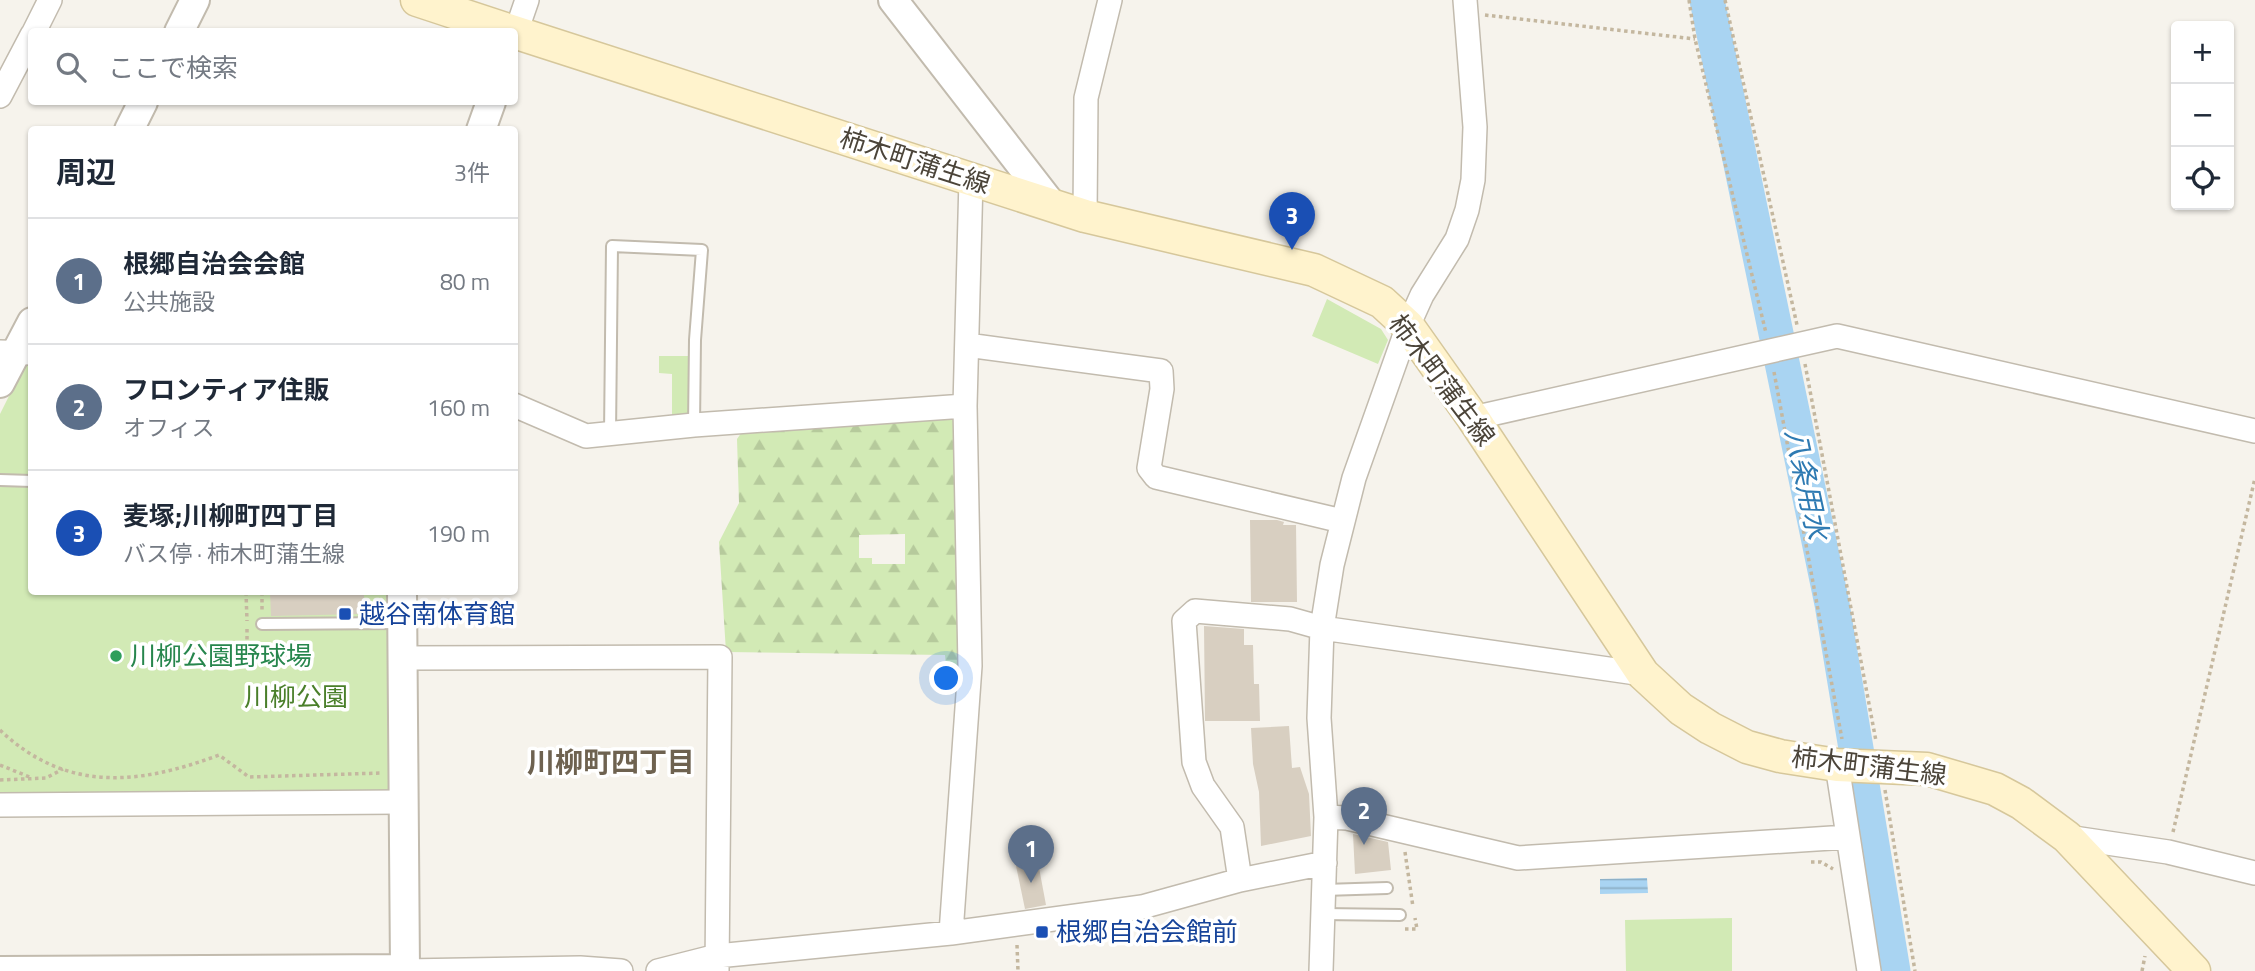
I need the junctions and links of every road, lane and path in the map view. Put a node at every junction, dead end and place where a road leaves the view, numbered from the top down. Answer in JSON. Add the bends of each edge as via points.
{"nodes":[{"id":1,"x":50,"y":0,"type":"edge"},
{"id":2,"x":195,"y":0,"type":"edge"},
{"id":3,"x":417,"y":0,"type":"edge"},
{"id":4,"x":527,"y":0,"type":"edge"},
{"id":5,"x":893,"y":0,"type":"edge"},
{"id":6,"x":1110,"y":0,"type":"edge"},
{"id":7,"x":1689,"y":0,"type":"edge"},
{"id":8,"x":1724,"y":0,"type":"edge"},
{"id":9,"x":1466,"y":6,"type":"edge"},
{"id":10,"x":36,"y":28,"type":"edge"},
{"id":11,"x":181,"y":28,"type":"edge"},
{"id":12,"x":500,"y":28,"type":"edge"},
{"id":13,"x":517,"y":28,"type":"edge"},
{"id":14,"x":518,"y":34,"type":"edge"},
{"id":15,"x":1695,"y":39,"type":"junction"},
{"id":16,"x":28,"y":43,"type":"edge"},
{"id":17,"x":0,"y":96,"type":"edge"},
{"id":18,"x":142,"y":105,"type":"edge"},
{"id":19,"x":490,"y":105,"type":"edge"},
{"id":20,"x":131,"y":126,"type":"edge"},
{"id":21,"x":482,"y":126,"type":"edge"},
{"id":22,"x":971,"y":179,"type":"junction"},
{"id":23,"x":1052,"y":205,"type":"junction"},
{"id":24,"x":1085,"y":216,"type":"junction"},
{"id":25,"x":1408,"y":326,"type":"junction"},
{"id":26,"x":28,"y":330,"type":"edge"},
{"id":27,"x":967,"y":345,"type":"junction"},
{"id":28,"x":1785,"y":346,"type":"junction"},
{"id":29,"x":16,"y":353,"type":"edge"},
{"id":30,"x":0,"y":383,"type":"edge"},
{"id":31,"x":965,"y":406,"type":"junction"},
{"id":32,"x":518,"y":407,"type":"edge"},
{"id":33,"x":1473,"y":418,"type":"junction"},
{"id":34,"x":694,"y":425,"type":"junction"},
{"id":35,"x":2255,"y":431,"type":"edge"},
{"id":36,"x":610,"y":434,"type":"junction"},
{"id":37,"x":2255,"y":478,"type":"edge"},
{"id":38,"x":0,"y":480,"type":"edge"},
{"id":39,"x":28,"y":481,"type":"edge"},
{"id":40,"x":1342,"y":521,"type":"junction"},
{"id":41,"x":402,"y":595,"type":"edge"},
{"id":42,"x":402,"y":623,"type":"junction"},
{"id":43,"x":262,"y":624,"type":"dead end"},
{"id":44,"x":1322,"y":628,"type":"junction"},
{"id":45,"x":402,"y":658,"type":"junction"},
{"id":46,"x":1643,"y":674,"type":"junction"},
{"id":47,"x":0,"y":730,"type":"edge"},
{"id":48,"x":0,"y":765,"type":"edge"},
{"id":49,"x":1860,"y":765,"type":"junction"},
{"id":50,"x":63,"y":769,"type":"junction"},
{"id":51,"x":402,"y":772,"type":"junction"},
{"id":52,"x":34,"y":778,"type":"junction"},
{"id":53,"x":0,"y":780,"type":"edge"},
{"id":54,"x":402,"y":802,"type":"junction"},
{"id":55,"x":0,"y":804,"type":"edge"},
{"id":56,"x":1326,"y":817,"type":"junction"},
{"id":57,"x":1847,"y":837,"type":"junction"},
{"id":58,"x":2067,"y":837,"type":"junction"},
{"id":59,"x":1404,"y":845,"type":"dead end"},
{"id":60,"x":2168,"y":852,"type":"junction"},
{"id":61,"x":1325,"y":863,"type":"junction"},
{"id":62,"x":2255,"y":873,"type":"edge"},
{"id":63,"x":1240,"y":880,"type":"junction"},
{"id":64,"x":1387,"y":888,"type":"dead end"},
{"id":65,"x":1324,"y":890,"type":"junction"},
{"id":66,"x":1323,"y":914,"type":"junction"},
{"id":67,"x":1400,"y":915,"type":"dead end"},
{"id":68,"x":1017,"y":924,"type":"junction"},
{"id":69,"x":1393,"y":929,"type":"dead end"},
{"id":70,"x":951,"y":933,"type":"junction"},
{"id":71,"x":717,"y":964,"type":"edge"},
{"id":72,"x":405,"y":970,"type":"edge"},
{"id":73,"x":0,"y":971,"type":"edge"},
{"id":74,"x":621,"y":971,"type":"edge"},
{"id":75,"x":658,"y":971,"type":"edge"},
{"id":76,"x":1018,"y":971,"type":"edge"},
{"id":77,"x":1321,"y":971,"type":"edge"},
{"id":78,"x":1869,"y":971,"type":"edge"},
{"id":79,"x":1915,"y":971,"type":"edge"},
{"id":80,"x":2194,"y":971,"type":"edge"}],
"edges":[{"from":1,"to":10,"type":"street"},
{"from":2,"to":11,"type":"street"},
{"from":3,"to":12,"type":"main road","name":"柿木町蒲生線"},
{"from":4,"to":13,"type":"street"},
{"from":5,"to":23,"type":"street"},
{"from":6,"to":24,"type":"street","via":[[1086,98]]},
{"from":7,"to":15,"type":"path"},
{"from":8,"to":28,"type":"path"},
{"from":9,"to":15,"type":"path"},
{"from":9,"to":25,"type":"street","via":[[1475,127],[1473,180],[1457,239]]},
{"from":14,"to":22,"type":"main road","name":"柿木町蒲生線"},
{"from":15,"to":28,"type":"path"},
{"from":16,"to":17,"type":"street"},
{"from":18,"to":20,"type":"street"},
{"from":19,"to":21,"type":"street"},
{"from":22,"to":23,"type":"main road","name":"柿木町蒲生線"},
{"from":22,"to":27,"type":"street"},
{"from":23,"to":24,"type":"main road","name":"柿木町蒲生線"},
{"from":24,"to":25,"type":"main road","name":"柿木町蒲生線","via":[[1314,270],[1382,302]]},
{"from":25,"to":33,"type":"main road","name":"柿木町蒲生線"},
{"from":25,"to":40,"type":"street"},
{"from":26,"to":29,"type":"street"},
{"from":27,"to":31,"type":"street"},
{"from":27,"to":40,"type":"street","via":[[1161,371],[1149,468],[1156,477]]},
{"from":28,"to":33,"type":"street"},
{"from":28,"to":35,"type":"street","via":[[1837,336],[1869,341]]},
{"from":28,"to":49,"type":"path"},
{"from":28,"to":49,"type":"path"},
{"from":29,"to":30,"type":"street"},
{"from":31,"to":34,"type":"street"},
{"from":31,"to":70,"type":"street","via":[[970,666]]},
{"from":32,"to":36,"type":"street","via":[[586,436]]},
{"from":33,"to":46,"type":"main road","name":"柿木町蒲生線"},
{"from":34,"to":36,"type":"street"},
{"from":34,"to":36,"type":"lane","via":[[702,250],[612,246]]},
{"from":37,"to":60,"type":"path"},
{"from":38,"to":39,"type":"lane"},
{"from":40,"to":44,"type":"street"},
{"from":41,"to":42,"type":"street"},
{"from":42,"to":43,"type":"lane"},
{"from":42,"to":45,"type":"street"},
{"from":44,"to":46,"type":"street"},
{"from":44,"to":56,"type":"street","via":[[1319,718]]},
{"from":44,"to":63,"type":"street","via":[[1290,619],[1195,611],[1184,621],[1194,762],[1203,786],[1232,827]]},
{"from":45,"to":51,"type":"street"},
{"from":45,"to":71,"type":"street","via":[[720,656]]},
{"from":46,"to":49,"type":"main road","name":"柿木町蒲生線","via":[[1681,709],[1747,747]]},
{"from":47,"to":50,"type":"path","via":[[41,762]]},
{"from":48,"to":52,"type":"path"},
{"from":49,"to":57,"type":"street"},
{"from":49,"to":58,"type":"main road","name":"柿木町蒲生線","via":[[1927,769],[1995,789]]},
{"from":49,"to":79,"type":"path"},
{"from":50,"to":51,"type":"path","via":[[92,778],[135,779],[219,755],[250,777]]},
{"from":50,"to":52,"type":"path","via":[[46,778]]},
{"from":51,"to":54,"type":"street"},
{"from":52,"to":53,"type":"path"},
{"from":54,"to":55,"type":"street"},
{"from":54,"to":72,"type":"street"},
{"from":56,"to":57,"type":"street","via":[[1518,858]]},
{"from":56,"to":61,"type":"street"},
{"from":57,"to":78,"type":"street"},
{"from":58,"to":60,"type":"street"},
{"from":58,"to":80,"type":"main road","name":"柿木町蒲生線"},
{"from":59,"to":69,"type":"path","via":[[1417,929]]},
{"from":60,"to":62,"type":"street"},
{"from":61,"to":63,"type":"street"},
{"from":61,"to":65,"type":"street"},
{"from":63,"to":68,"type":"street","via":[[1142,907]]},
{"from":64,"to":65,"type":"lane"},
{"from":65,"to":66,"type":"street"},
{"from":66,"to":67,"type":"lane"},
{"from":66,"to":77,"type":"street"},
{"from":68,"to":70,"type":"street"},
{"from":68,"to":76,"type":"path"},
{"from":70,"to":71,"type":"street"},
{"from":71,"to":75,"type":"street"},
{"from":72,"to":73,"type":"street"},
{"from":72,"to":74,"type":"street"}]}
